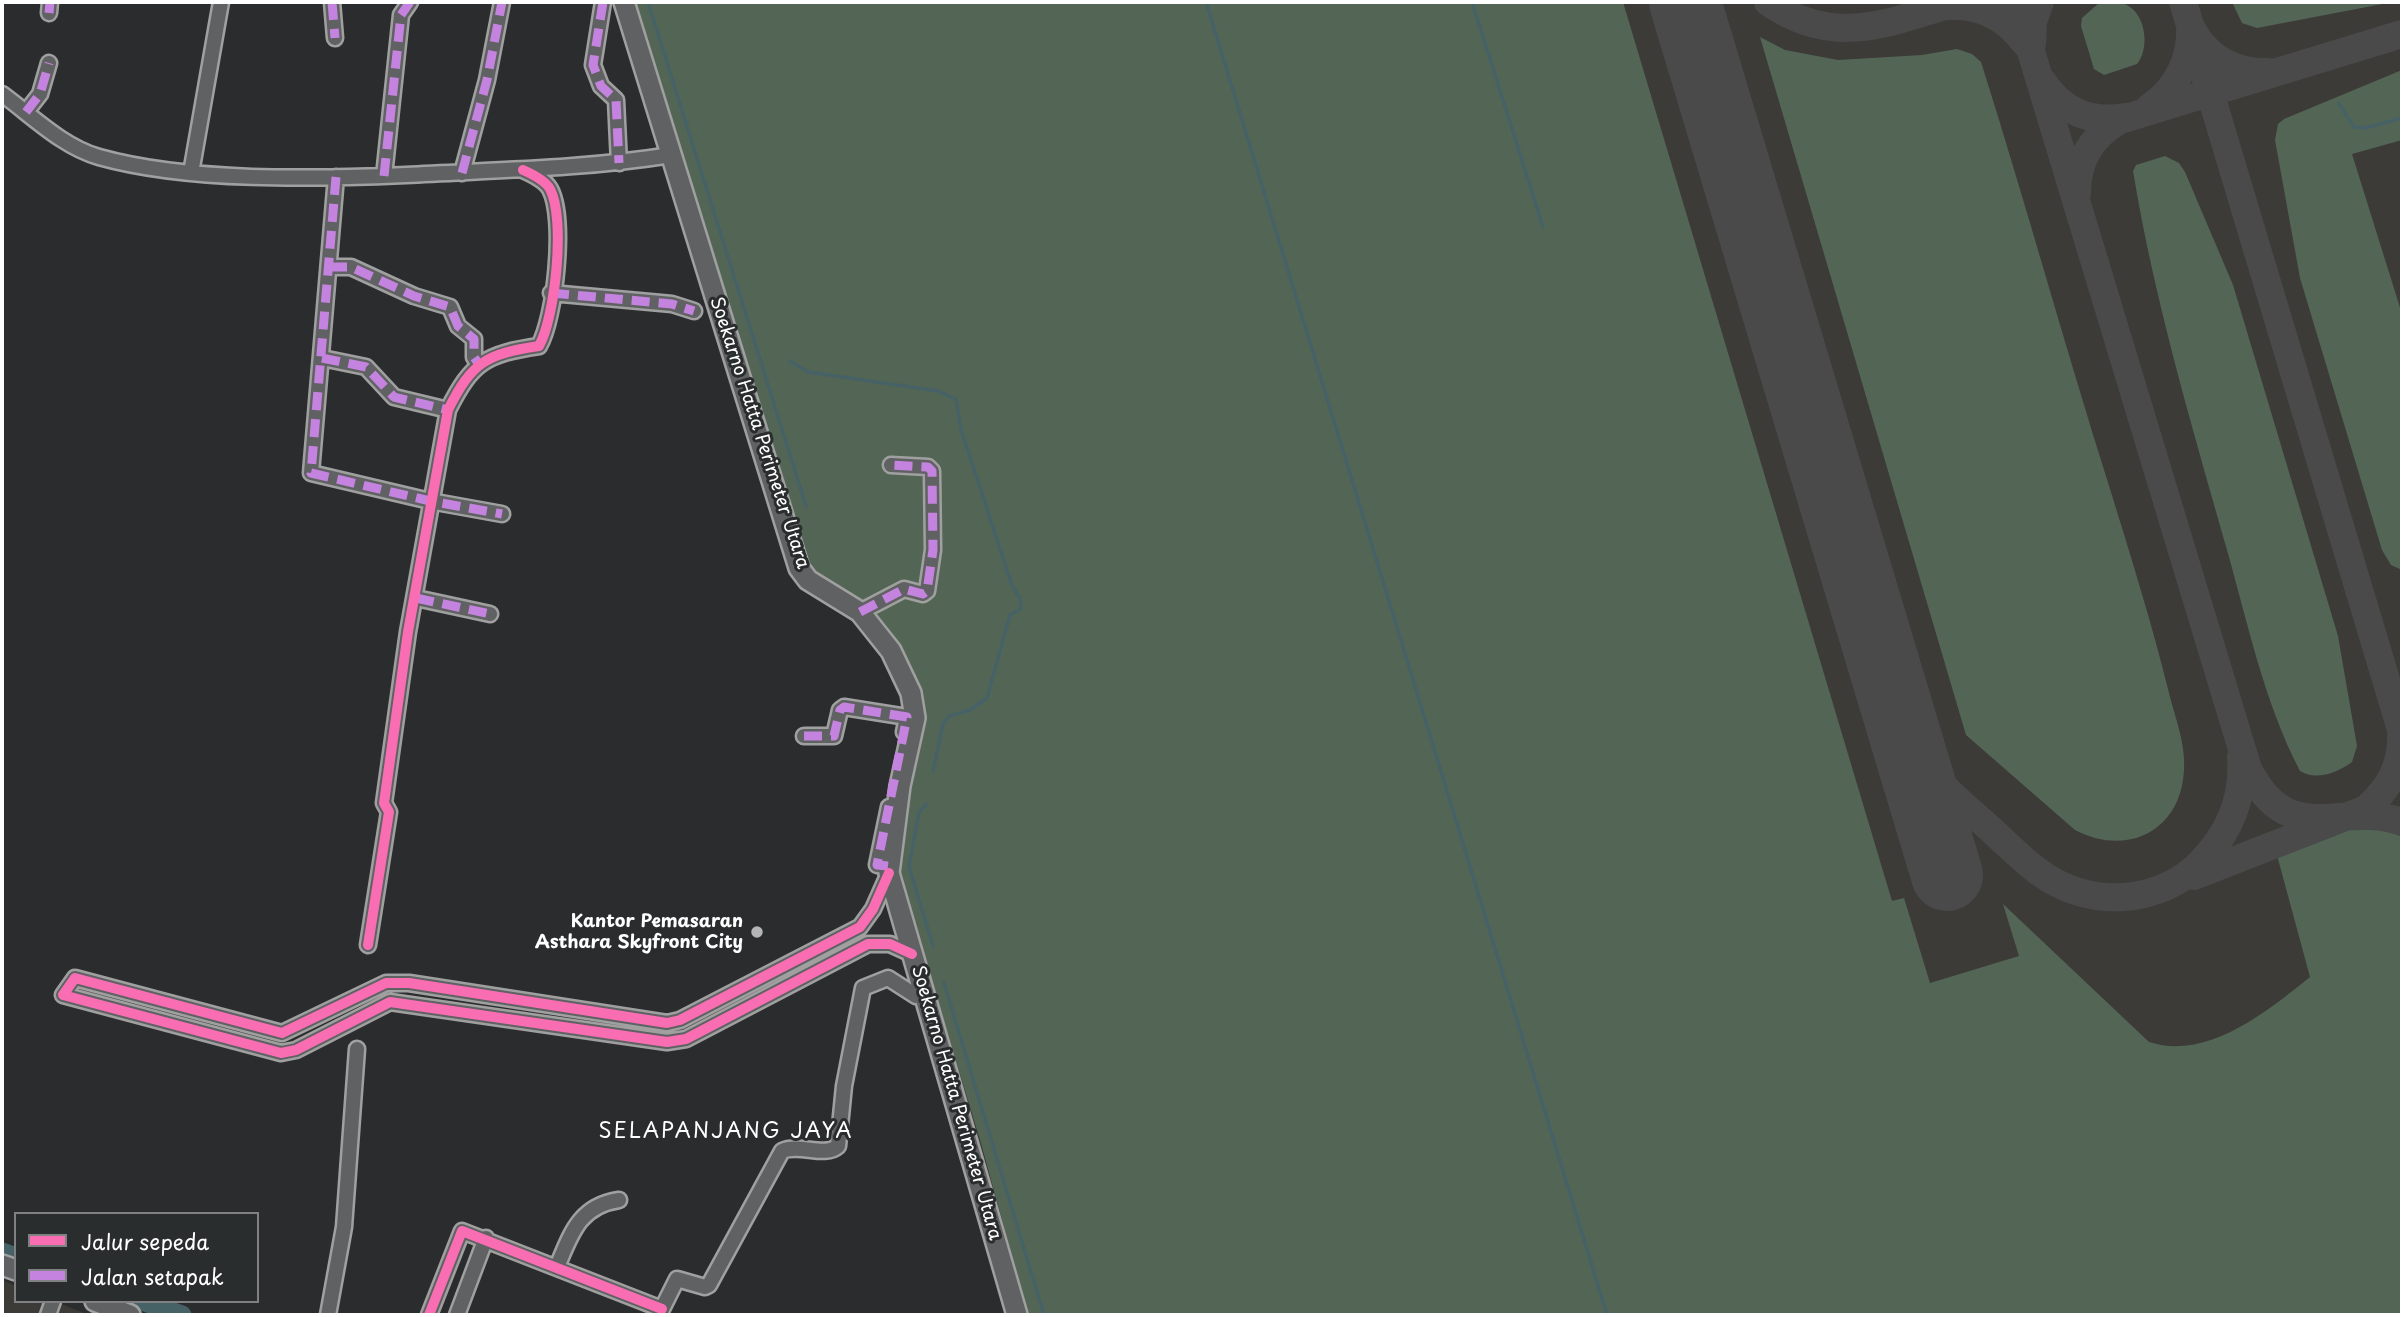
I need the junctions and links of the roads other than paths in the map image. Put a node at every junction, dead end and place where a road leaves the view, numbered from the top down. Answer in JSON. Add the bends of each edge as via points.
{"nodes":[{"id":1,"x":221,"y":2,"type":"edge"},
{"id":2,"x":332,"y":2,"type":"edge"},
{"id":3,"x":410,"y":2,"type":"edge"},
{"id":4,"x":502,"y":2,"type":"edge"},
{"id":5,"x":611,"y":3,"type":"edge"},
{"id":6,"x":335,"y":38,"type":"dead end"},
{"id":7,"x":49,"y":63,"type":"dead end"},
{"id":8,"x":2,"y":94,"type":"edge"},
{"id":9,"x":26,"y":112,"type":"junction"},
{"id":10,"x":671,"y":155,"type":"junction"},
{"id":11,"x":619,"y":163,"type":"junction"},
{"id":12,"x":523,"y":170,"type":"junction"},
{"id":13,"x":191,"y":173,"type":"junction"},
{"id":14,"x":462,"y":173,"type":"junction"},
{"id":15,"x":384,"y":176,"type":"junction"},
{"id":16,"x":336,"y":177,"type":"junction"},
{"id":17,"x":329,"y":267,"type":"junction"},
{"id":18,"x":551,"y":293,"type":"junction"},
{"id":19,"x":694,"y":311,"type":"dead end"},
{"id":20,"x":322,"y":358,"type":"junction"},
{"id":21,"x":478,"y":363,"type":"junction"},
{"id":22,"x":448,"y":410,"type":"junction"},
{"id":23,"x":891,"y":465,"type":"dead end"},
{"id":24,"x":430,"y":501,"type":"junction"},
{"id":25,"x":502,"y":514,"type":"dead end"},
{"id":26,"x":416,"y":597,"type":"junction"},
{"id":27,"x":860,"y":612,"type":"junction"},
{"id":28,"x":490,"y":614,"type":"dead end"},
{"id":29,"x":911,"y":718,"type":"junction"},
{"id":30,"x":804,"y":736,"type":"dead end"},
{"id":31,"x":888,"y":869,"type":"junction"},
{"id":32,"x":368,"y":945,"type":"dead end"},
{"id":33,"x":912,"y":954,"type":"junction"},
{"id":34,"x":786,"y":965,"type":"junction"},
{"id":35,"x":794,"y":982,"type":"junction"},
{"id":36,"x":924,"y":993,"type":"junction"},
{"id":37,"x":516,"y":1000,"type":"junction"},
{"id":38,"x":164,"y":1002,"type":"junction"},
{"id":39,"x":532,"y":1002,"type":"junction"},
{"id":40,"x":183,"y":1007,"type":"junction"},
{"id":41,"x":513,"y":1019,"type":"junction"},
{"id":42,"x":160,"y":1021,"type":"junction"},
{"id":43,"x":529,"y":1021,"type":"junction"},
{"id":44,"x":178,"y":1025,"type":"junction"},
{"id":45,"x":357,"y":1049,"type":"dead end"},
{"id":46,"x":619,"y":1199,"type":"dead end"},
{"id":47,"x":486,"y":1238,"type":"junction"},
{"id":48,"x":557,"y":1267,"type":"junction"},
{"id":49,"x":100,"y":1303,"type":"edge"},
{"id":50,"x":661,"y":1312,"type":"edge"},
{"id":51,"x":130,"y":1315,"type":"edge"},
{"id":52,"x":328,"y":1315,"type":"edge"},
{"id":53,"x":429,"y":1315,"type":"edge"},
{"id":54,"x":457,"y":1315,"type":"edge"},
{"id":55,"x":1017,"y":1315,"type":"edge"}],
"edges":[{"from":1,"to":13,"type":"street"},
{"from":2,"to":6,"type":"street"},
{"from":3,"to":15,"type":"street","via":[[401,15]]},
{"from":4,"to":14,"type":"street"},
{"from":5,"to":10,"type":"main road","name":"Soekarno Hatta Perimeter Utara"},
{"from":5,"to":11,"type":"street","via":[[593,65],[601,86],[616,100]]},
{"from":7,"to":9,"type":"street","via":[[40,94]]},
{"from":8,"to":9,"type":"street"},
{"from":9,"to":13,"type":"street","via":[[71,146],[99,157]]},
{"from":10,"to":11,"type":"street"},
{"from":10,"to":27,"type":"main road","name":"Soekarno Hatta Perimeter Utara","via":[[799,568],[808,580]]},
{"from":11,"to":12,"type":"street"},
{"from":12,"to":14,"type":"street"},
{"from":12,"to":18,"type":"street","via":[[550,189],[559,249]]},
{"from":13,"to":16,"type":"street"},
{"from":14,"to":15,"type":"street"},
{"from":15,"to":16,"type":"street"},
{"from":16,"to":17,"type":"street"},
{"from":17,"to":20,"type":"street"},
{"from":17,"to":21,"type":"street","via":[[351,267],[450,307],[458,326],[474,339]]},
{"from":18,"to":19,"type":"street","via":[[671,304]]},
{"from":18,"to":21,"type":"street","via":[[548,328],[539,346],[508,350]]},
{"from":20,"to":22,"type":"street","via":[[366,367],[394,397]]},
{"from":20,"to":24,"type":"street","via":[[311,473]]},
{"from":21,"to":22,"type":"street"},
{"from":22,"to":24,"type":"street"},
{"from":23,"to":27,"type":"street","via":[[932,471],[933,550],[927,591],[904,589]]},
{"from":24,"to":25,"type":"street"},
{"from":24,"to":26,"type":"street"},
{"from":26,"to":28,"type":"street"},
{"from":26,"to":32,"type":"street","via":[[384,803],[389,812]]},
{"from":27,"to":29,"type":"main road","name":"Soekarno Hatta Perimeter Utara","via":[[891,650],[911,693]]},
{"from":29,"to":30,"type":"street","via":[[844,707],[834,736]]},
{"from":29,"to":31,"type":"main road","name":"Soekarno Hatta Perimeter Utara"},
{"from":31,"to":33,"type":"main road","name":"Soekarno Hatta Perimeter Utara"},
{"from":31,"to":34,"type":"street","via":[[873,909],[860,927]]},
{"from":33,"to":35,"type":"street","via":[[890,944],[868,944]]},
{"from":33,"to":36,"type":"main road","name":"Soekarno Hatta Perimeter Utara"},
{"from":34,"to":35,"type":"street"},
{"from":34,"to":39,"type":"street","via":[[667,1023]]},
{"from":35,"to":43,"type":"street","via":[[687,1039],[667,1042]]},
{"from":36,"to":50,"type":"street","via":[[916,996],[888,978],[863,988],[838,1146],[830,1151],[790,1147],[782,1151],[709,1285],[677,1279]]},
{"from":36,"to":55,"type":"main road","name":"Soekarno Hatta Perimeter Utara"},
{"from":37,"to":39,"type":"street"},
{"from":37,"to":40,"type":"street","via":[[386,982],[282,1034]]},
{"from":37,"to":41,"type":"street"},
{"from":38,"to":40,"type":"street"},
{"from":38,"to":42,"type":"street"},
{"from":38,"to":42,"type":"street","via":[[75,978],[63,995]]},
{"from":39,"to":43,"type":"street"},
{"from":40,"to":44,"type":"street"},
{"from":41,"to":43,"type":"street"},
{"from":41,"to":44,"type":"street","via":[[390,1002],[296,1050],[281,1053]]},
{"from":42,"to":44,"type":"street"},
{"from":45,"to":52,"type":"street","via":[[344,1227]]},
{"from":46,"to":48,"type":"street","via":[[595,1205],[583,1214]]},
{"from":47,"to":48,"type":"street"},
{"from":47,"to":53,"type":"street","via":[[462,1231],[458,1236]]},
{"from":47,"to":54,"type":"street"},
{"from":48,"to":50,"type":"street"},
{"from":49,"to":51,"type":"main road"}]}
